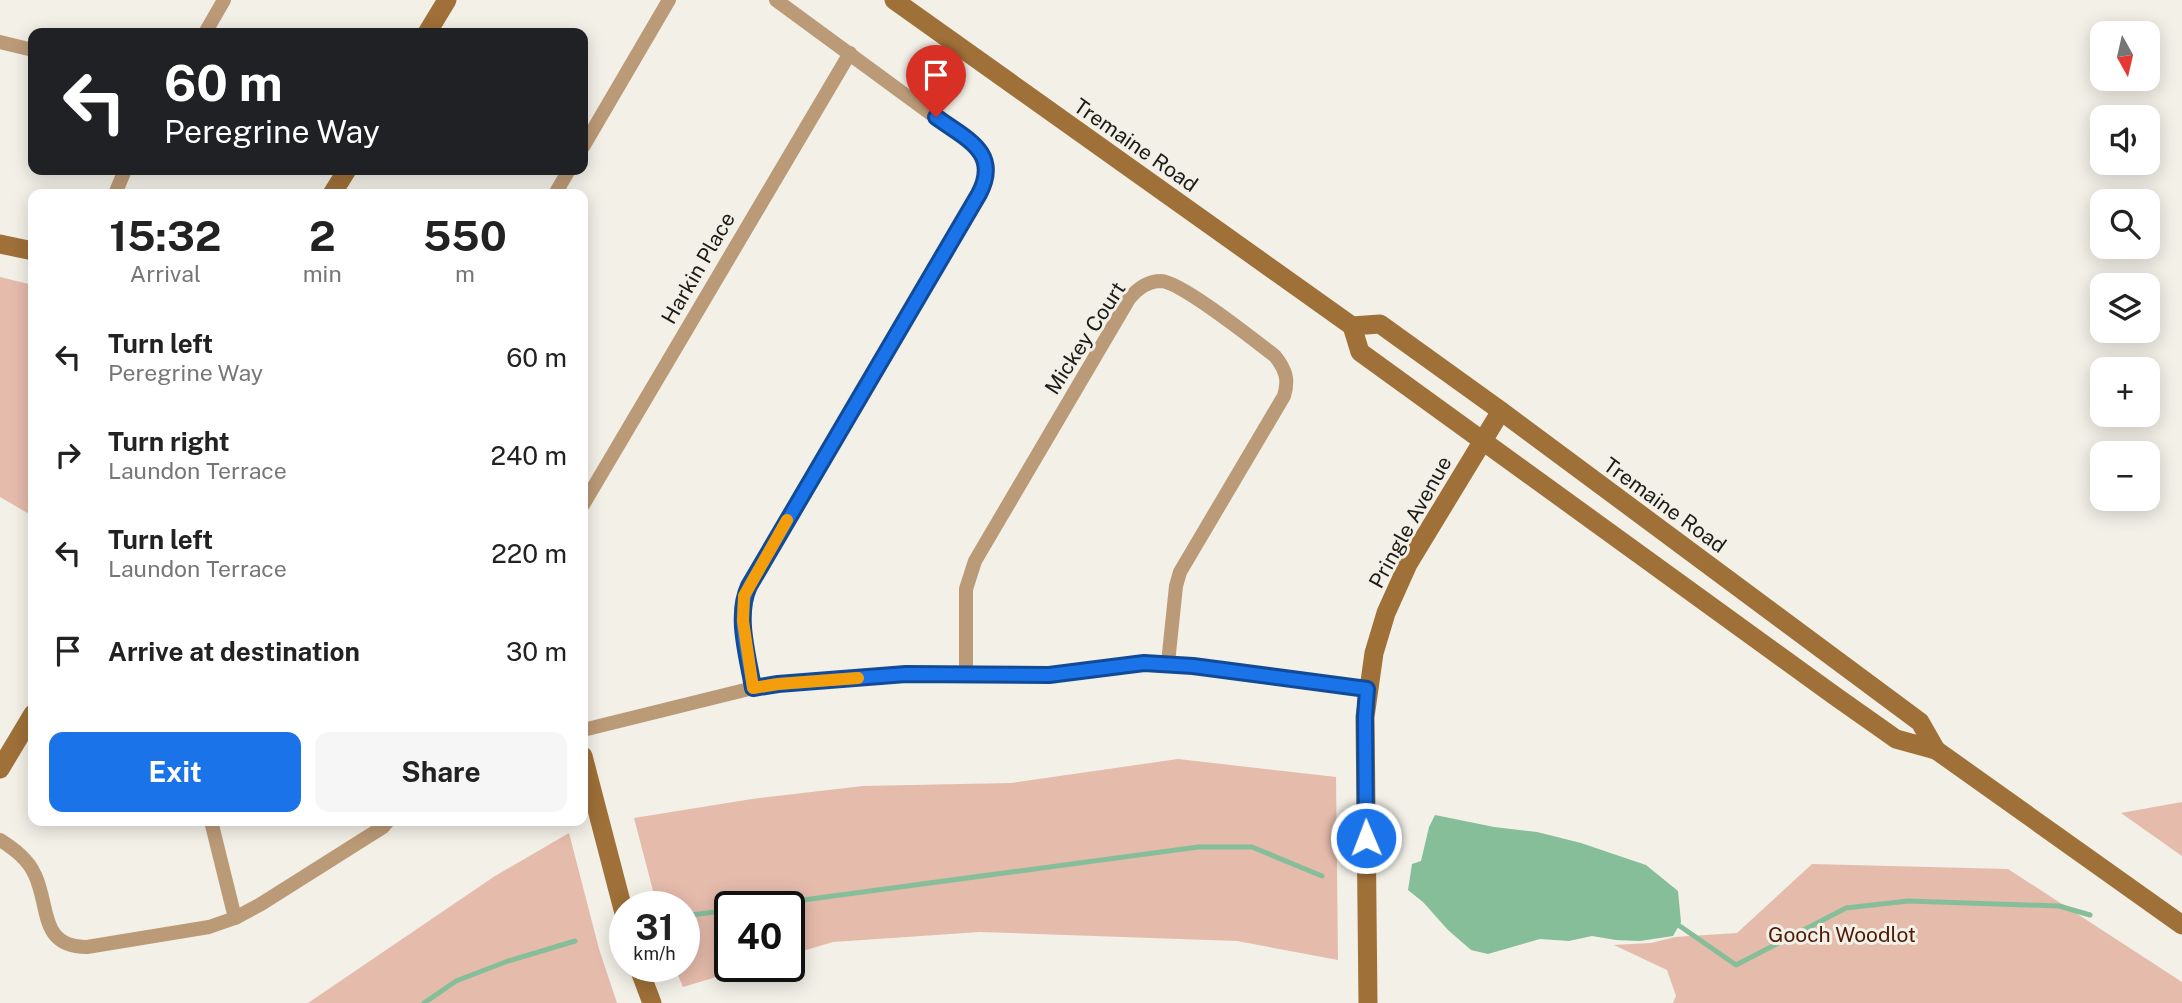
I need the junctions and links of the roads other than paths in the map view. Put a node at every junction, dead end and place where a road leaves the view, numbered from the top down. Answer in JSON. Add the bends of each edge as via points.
{"nodes":[{"id":1,"x":225,"y":0,"type":"edge"},
{"id":2,"x":447,"y":0,"type":"edge"},
{"id":3,"x":669,"y":0,"type":"edge"},
{"id":4,"x":776,"y":0,"type":"edge"},
{"id":5,"x":894,"y":0,"type":"edge"},
{"id":6,"x":208,"y":28,"type":"edge"},
{"id":7,"x":430,"y":28,"type":"edge"},
{"id":8,"x":0,"y":42,"type":"edge"},
{"id":9,"x":28,"y":49,"type":"edge"},
{"id":10,"x":850,"y":52,"type":"junction"},
{"id":11,"x":588,"y":138,"type":"edge"},
{"id":12,"x":0,"y":244,"type":"edge"},
{"id":13,"x":28,"y":250,"type":"edge"},
{"id":14,"x":1352,"y":326,"type":"junction"},
{"id":15,"x":1501,"y":411,"type":"junction"},
{"id":16,"x":1483,"y":441,"type":"junction"},
{"id":17,"x":588,"y":497,"type":"edge"},
{"id":18,"x":1168,"y":663,"type":"junction"},
{"id":19,"x":965,"y":674,"type":"junction"},
{"id":20,"x":753,"y":688,"type":"junction"},
{"id":21,"x":1367,"y":689,"type":"junction"},
{"id":22,"x":28,"y":722,"type":"edge"},
{"id":23,"x":588,"y":729,"type":"edge"},
{"id":24,"x":1936,"y":750,"type":"junction"},
{"id":25,"x":0,"y":769,"type":"edge"},
{"id":26,"x":588,"y":775,"type":"edge"},
{"id":27,"x":212,"y":826,"type":"edge"},
{"id":28,"x":384,"y":826,"type":"edge"},
{"id":29,"x":0,"y":840,"type":"edge"},
{"id":30,"x":618,"y":891,"type":"edge"},
{"id":31,"x":235,"y":918,"type":"junction"},
{"id":32,"x":2182,"y":925,"type":"edge"},
{"id":33,"x":645,"y":982,"type":"edge"},
{"id":34,"x":652,"y":1003,"type":"edge"},
{"id":35,"x":1368,"y":1003,"type":"edge"}],
"edges":[{"from":1,"to":6,"type":"street"},
{"from":2,"to":7,"type":"main road"},
{"from":3,"to":11,"type":"street"},
{"from":4,"to":10,"type":"street"},
{"from":5,"to":14,"type":"main road","name":"Tremaine Road"},
{"from":8,"to":9,"type":"street"},
{"from":10,"to":17,"type":"street","name":"Harkin Place"},
{"from":10,"to":20,"type":"street","via":[[979,149],[987,176],[744,596]]},
{"from":12,"to":13,"type":"main road"},
{"from":14,"to":15,"type":"main road","name":"Tremaine Road","via":[[1380,324]]},
{"from":14,"to":16,"type":"main road","name":"Tremaine Road","via":[[1360,352]]},
{"from":15,"to":16,"type":"main road","name":"Pringle Avenue"},
{"from":15,"to":24,"type":"main road","name":"Tremaine Road","via":[[1920,722]]},
{"from":16,"to":21,"type":"main road","name":"Pringle Avenue","via":[[1396,589],[1380,630]]},
{"from":16,"to":24,"type":"main road","name":"Tremaine Road","via":[[1896,739]]},
{"from":18,"to":19,"type":"street","via":[[1049,675]]},
{"from":18,"to":19,"type":"street","name":"Mickey Court","via":[[1180,572],[1284,396],[1287,381],[1275,356],[1185,290],[1163,281],[1146,284],[1129,299],[975,561],[966,589]]},
{"from":18,"to":21,"type":"street"},
{"from":19,"to":20,"type":"street","via":[[906,674]]},
{"from":20,"to":23,"type":"street"},
{"from":21,"to":35,"type":"main road","name":"Pringle Avenue"},
{"from":22,"to":25,"type":"main road"},
{"from":24,"to":32,"type":"main road","name":"Tremaine Road"},
{"from":26,"to":30,"type":"main road"},
{"from":27,"to":31,"type":"street"},
{"from":28,"to":31,"type":"street"},
{"from":29,"to":31,"type":"street","via":[[30,866],[47,921],[62,943],[73,947],[209,927]]},
{"from":33,"to":34,"type":"main road"}]}
